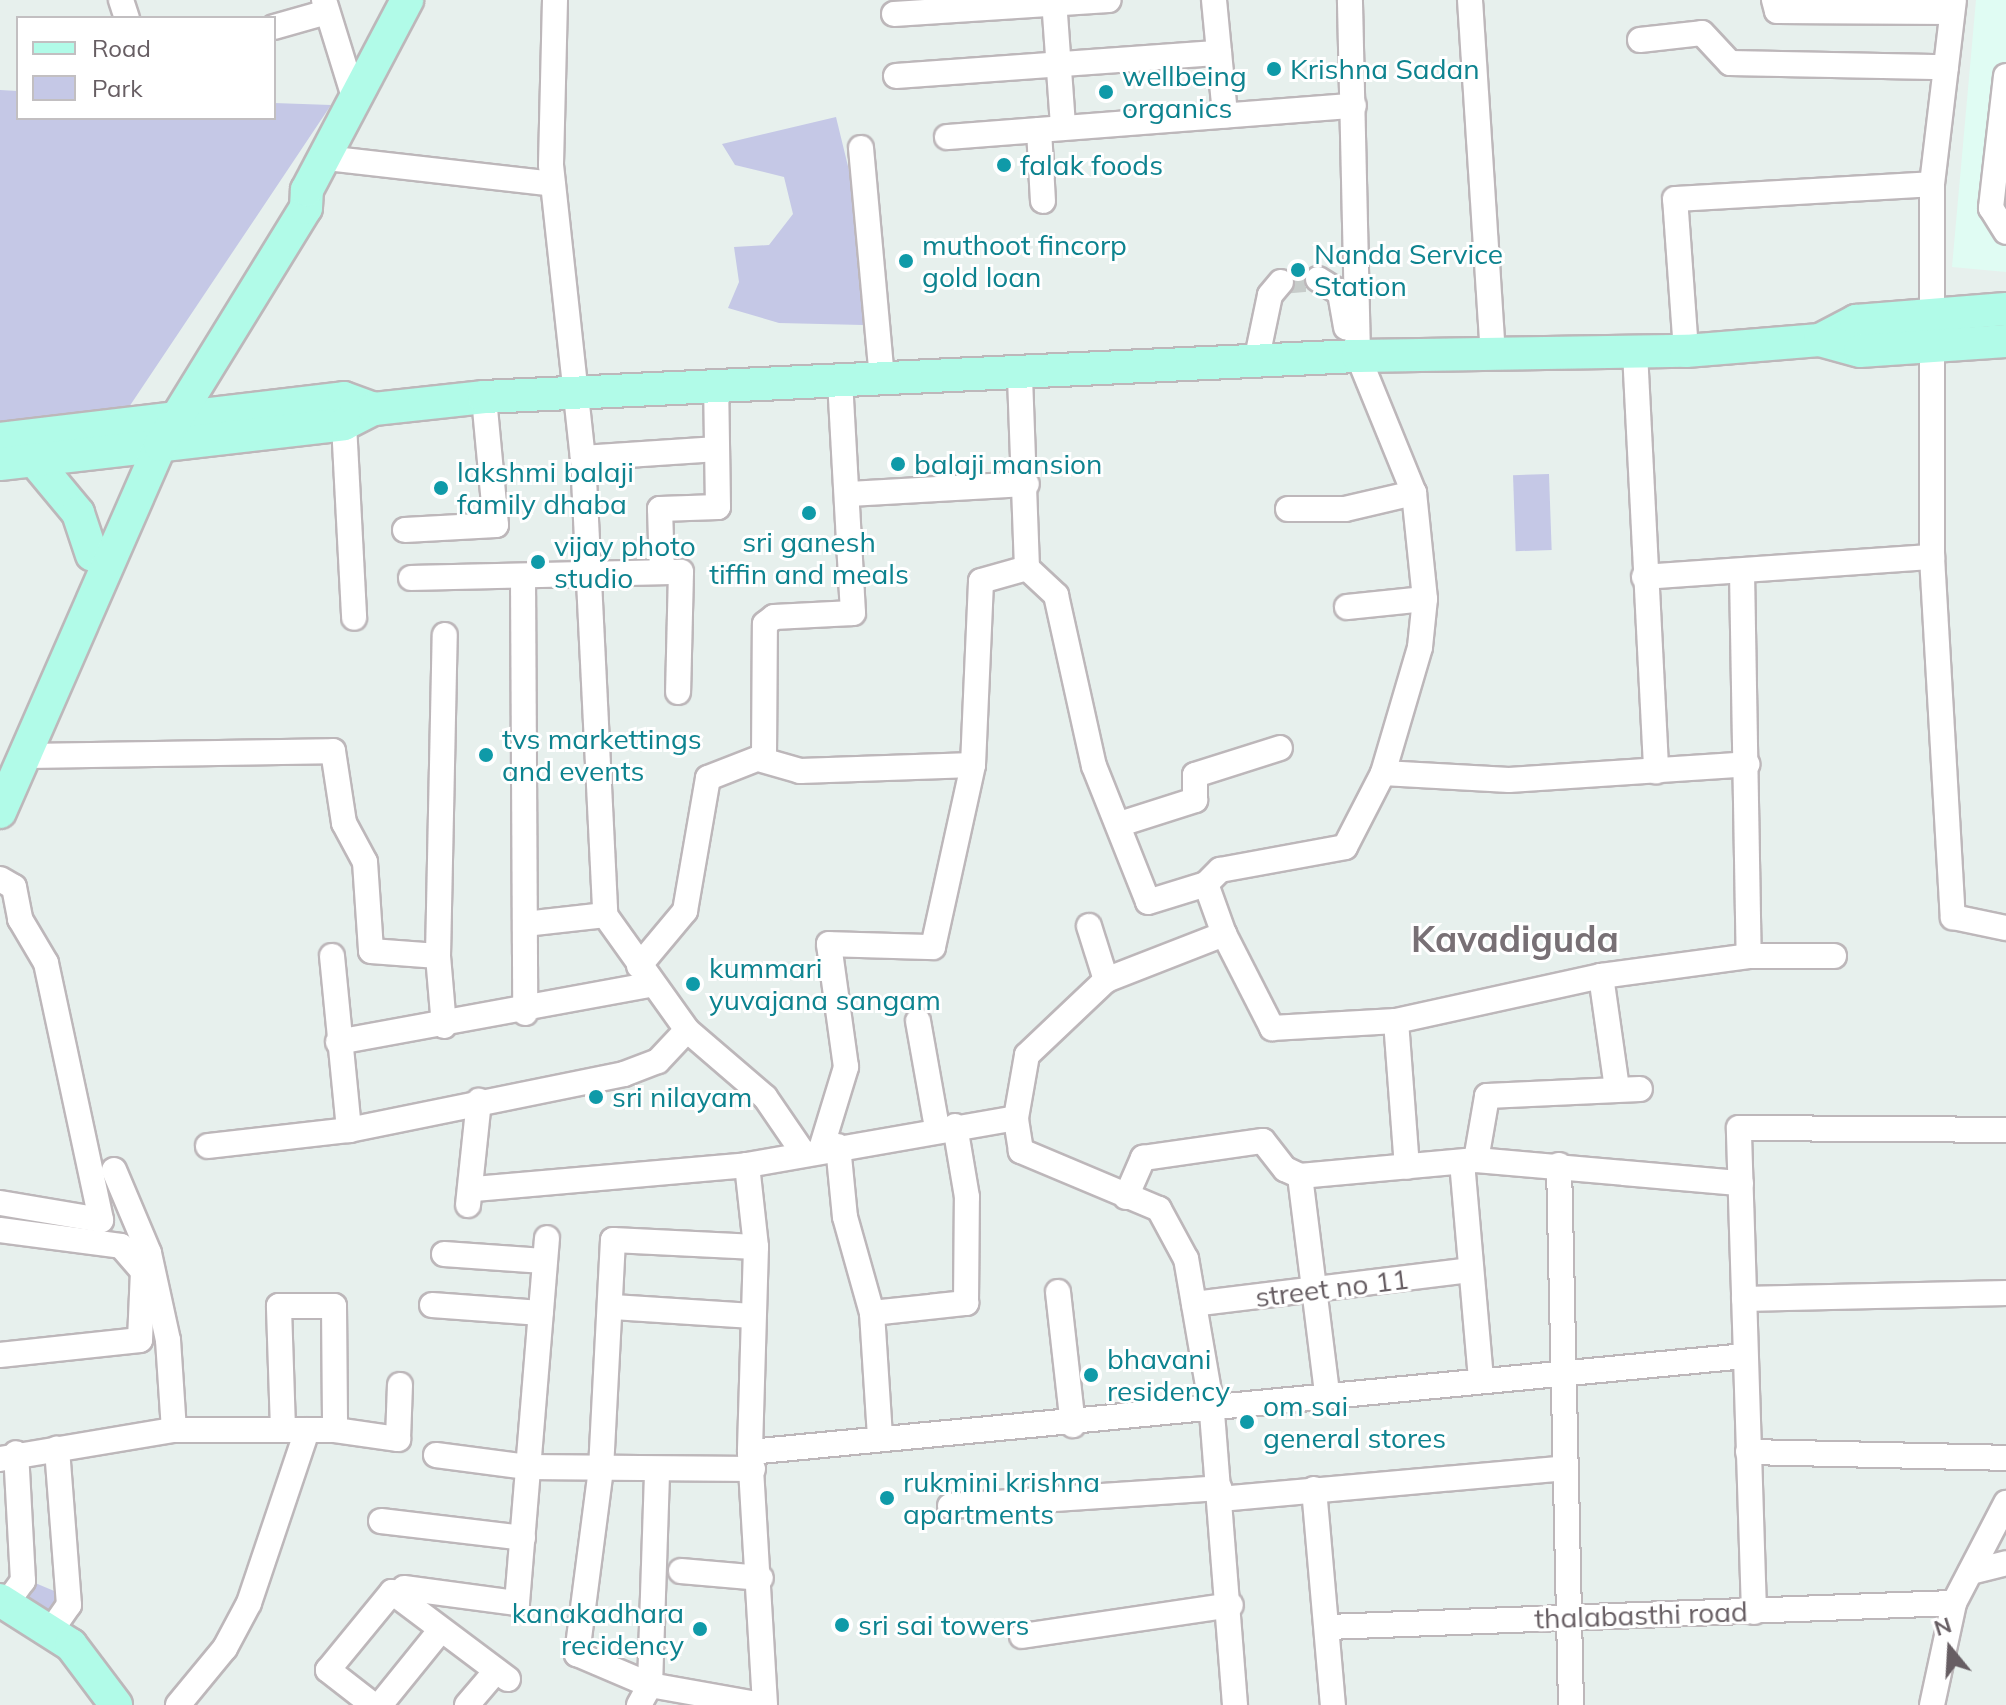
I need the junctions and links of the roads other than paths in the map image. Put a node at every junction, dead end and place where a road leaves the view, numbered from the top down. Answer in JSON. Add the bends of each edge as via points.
{"nodes":[{"id":1,"x":407,"y":0,"type":"edge"},
{"id":2,"x":555,"y":0,"type":"edge"},
{"id":3,"x":1109,"y":0,"type":"edge"},
{"id":4,"x":1214,"y":0,"type":"edge"},
{"id":5,"x":1350,"y":0,"type":"edge"},
{"id":6,"x":1470,"y":0,"type":"edge"},
{"id":7,"x":1774,"y":0,"type":"edge"},
{"id":8,"x":1054,"y":2,"type":"edge"},
{"id":9,"x":325,"y":6,"type":"edge"},
{"id":10,"x":1953,"y":6,"type":"edge"},
{"id":11,"x":894,"y":14,"type":"dead end"},
{"id":12,"x":276,"y":26,"type":"edge"},
{"id":13,"x":1640,"y":40,"type":"dead end"},
{"id":14,"x":1219,"y":53,"type":"junction"},
{"id":15,"x":1062,"y":66,"type":"junction"},
{"id":16,"x":1946,"y":67,"type":"junction"},
{"id":17,"x":896,"y":76,"type":"dead end"},
{"id":18,"x":2006,"y":76,"type":"edge"},
{"id":19,"x":354,"y":97,"type":"junction"},
{"id":20,"x":1354,"y":106,"type":"junction"},
{"id":21,"x":1225,"y":115,"type":"junction"},
{"id":22,"x":1063,"y":126,"type":"junction"},
{"id":23,"x":1039,"y":130,"type":"junction"},
{"id":24,"x":947,"y":137,"type":"dead end"},
{"id":25,"x":861,"y":148,"type":"dead end"},
{"id":26,"x":326,"y":158,"type":"junction"},
{"id":27,"x":553,"y":184,"type":"junction"},
{"id":28,"x":1932,"y":184,"type":"junction"},
{"id":29,"x":1043,"y":201,"type":"dead end"},
{"id":30,"x":2006,"y":232,"type":"edge"},
{"id":31,"x":1318,"y":279,"type":"dead end"},
{"id":32,"x":1281,"y":282,"type":"dead end"},
{"id":33,"x":2006,"y":309,"type":"edge"},
{"id":34,"x":1934,"y":329,"type":"junction"},
{"id":35,"x":2006,"y":341,"type":"edge"},
{"id":36,"x":1686,"y":351,"type":"junction"},
{"id":37,"x":1635,"y":352,"type":"junction"},
{"id":38,"x":1354,"y":356,"type":"junction"},
{"id":39,"x":1493,"y":356,"type":"junction"},
{"id":40,"x":1256,"y":362,"type":"junction"},
{"id":41,"x":1020,"y":375,"type":"junction"},
{"id":42,"x":882,"y":380,"type":"junction"},
{"id":43,"x":840,"y":381,"type":"junction"},
{"id":44,"x":716,"y":384,"type":"junction"},
{"id":45,"x":572,"y":392,"type":"junction"},
{"id":46,"x":484,"y":397,"type":"junction"},
{"id":47,"x":374,"y":409,"type":"junction"},
{"id":48,"x":344,"y":424,"type":"junction"},
{"id":49,"x":157,"y":431,"type":"junction"},
{"id":50,"x":0,"y":439,"type":"edge"},
{"id":51,"x":717,"y":449,"type":"junction"},
{"id":52,"x":583,"y":458,"type":"junction"},
{"id":53,"x":34,"y":460,"type":"junction"},
{"id":54,"x":0,"y":464,"type":"edge"},
{"id":55,"x":1027,"y":484,"type":"junction"},
{"id":56,"x":1414,"y":493,"type":"junction"},
{"id":57,"x":848,"y":494,"type":"junction"},
{"id":58,"x":1288,"y":509,"type":"dead end"},
{"id":59,"x":405,"y":530,"type":"dead end"},
{"id":60,"x":92,"y":555,"type":"junction"},
{"id":61,"x":1932,"y":557,"type":"junction"},
{"id":62,"x":1027,"y":568,"type":"junction"},
{"id":63,"x":662,"y":572,"type":"junction"},
{"id":64,"x":1742,"y":572,"type":"junction"},
{"id":65,"x":523,"y":577,"type":"junction"},
{"id":66,"x":589,"y":577,"type":"junction"},
{"id":67,"x":1644,"y":577,"type":"junction"},
{"id":68,"x":411,"y":578,"type":"dead end"},
{"id":69,"x":1425,"y":599,"type":"junction"},
{"id":70,"x":1347,"y":607,"type":"dead end"},
{"id":71,"x":354,"y":618,"type":"dead end"},
{"id":72,"x":445,"y":635,"type":"dead end"},
{"id":73,"x":678,"y":692,"type":"dead end"},
{"id":74,"x":1280,"y":748,"type":"dead end"},
{"id":75,"x":762,"y":760,"type":"junction"},
{"id":76,"x":12,"y":762,"type":"edge"},
{"id":77,"x":1747,"y":764,"type":"junction"},
{"id":78,"x":973,"y":765,"type":"junction"},
{"id":79,"x":1656,"y":771,"type":"junction"},
{"id":80,"x":1383,"y":773,"type":"junction"},
{"id":81,"x":0,"y":812,"type":"edge"},
{"id":82,"x":1120,"y":824,"type":"junction"},
{"id":83,"x":0,"y":879,"type":"edge"},
{"id":84,"x":1206,"y":884,"type":"junction"},
{"id":85,"x":605,"y":915,"type":"junction"},
{"id":86,"x":525,"y":924,"type":"junction"},
{"id":87,"x":1089,"y":926,"type":"dead end"},
{"id":88,"x":2006,"y":928,"type":"edge"},
{"id":89,"x":1224,"y":934,"type":"junction"},
{"id":90,"x":332,"y":956,"type":"dead end"},
{"id":91,"x":438,"y":956,"type":"junction"},
{"id":92,"x":1749,"y":956,"type":"junction"},
{"id":93,"x":1834,"y":956,"type":"dead end"},
{"id":94,"x":645,"y":976,"type":"junction"},
{"id":95,"x":1601,"y":976,"type":"junction"},
{"id":96,"x":1106,"y":980,"type":"junction"},
{"id":97,"x":525,"y":1013,"type":"junction"},
{"id":98,"x":918,"y":1021,"type":"dead end"},
{"id":99,"x":1396,"y":1021,"type":"junction"},
{"id":100,"x":444,"y":1026,"type":"junction"},
{"id":101,"x":687,"y":1030,"type":"junction"},
{"id":102,"x":338,"y":1042,"type":"junction"},
{"id":103,"x":479,"y":1101,"type":"junction"},
{"id":104,"x":1016,"y":1118,"type":"junction"},
{"id":105,"x":946,"y":1127,"type":"junction"},
{"id":106,"x":349,"y":1130,"type":"junction"},
{"id":107,"x":2006,"y":1130,"type":"edge"},
{"id":108,"x":208,"y":1146,"type":"dead end"},
{"id":109,"x":821,"y":1150,"type":"junction"},
{"id":110,"x":1469,"y":1161,"type":"junction"},
{"id":111,"x":747,"y":1165,"type":"junction"},
{"id":112,"x":1559,"y":1165,"type":"junction"},
{"id":113,"x":1407,"y":1167,"type":"junction"},
{"id":114,"x":114,"y":1170,"type":"dead end"},
{"id":115,"x":1300,"y":1176,"type":"junction"},
{"id":116,"x":1741,"y":1183,"type":"junction"},
{"id":117,"x":1126,"y":1197,"type":"junction"},
{"id":118,"x":0,"y":1203,"type":"edge"},
{"id":119,"x":0,"y":1230,"type":"edge"},
{"id":120,"x":756,"y":1247,"type":"junction"},
{"id":121,"x":444,"y":1254,"type":"dead end"},
{"id":122,"x":1470,"y":1270,"type":"junction"},
{"id":123,"x":1316,"y":1290,"type":"junction"},
{"id":124,"x":1058,"y":1292,"type":"dead end"},
{"id":125,"x":2006,"y":1293,"type":"edge"},
{"id":126,"x":1744,"y":1299,"type":"junction"},
{"id":127,"x":1194,"y":1304,"type":"junction"},
{"id":128,"x":432,"y":1305,"type":"dead end"},
{"id":129,"x":613,"y":1307,"type":"junction"},
{"id":130,"x":541,"y":1313,"type":"junction"},
{"id":131,"x":872,"y":1313,"type":"junction"},
{"id":132,"x":753,"y":1316,"type":"junction"},
{"id":133,"x":0,"y":1355,"type":"edge"},
{"id":134,"x":1745,"y":1356,"type":"junction"},
{"id":135,"x":1562,"y":1372,"type":"junction"},
{"id":136,"x":1481,"y":1378,"type":"junction"},
{"id":137,"x":400,"y":1385,"type":"dead end"},
{"id":138,"x":1327,"y":1392,"type":"junction"},
{"id":139,"x":1211,"y":1403,"type":"junction"},
{"id":140,"x":1073,"y":1425,"type":"junction"},
{"id":141,"x":174,"y":1430,"type":"junction"},
{"id":142,"x":295,"y":1430,"type":"junction"},
{"id":143,"x":335,"y":1430,"type":"junction"},
{"id":144,"x":880,"y":1438,"type":"junction"},
{"id":145,"x":57,"y":1448,"type":"junction"},
{"id":146,"x":1748,"y":1452,"type":"junction"},
{"id":147,"x":436,"y":1455,"type":"dead end"},
{"id":148,"x":8,"y":1456,"type":"edge"},
{"id":149,"x":2006,"y":1458,"type":"edge"},
{"id":150,"x":752,"y":1461,"type":"junction"},
{"id":151,"x":527,"y":1467,"type":"junction"},
{"id":152,"x":1564,"y":1468,"type":"junction"},
{"id":153,"x":601,"y":1469,"type":"junction"},
{"id":154,"x":657,"y":1472,"type":"junction"},
{"id":155,"x":1314,"y":1489,"type":"junction"},
{"id":156,"x":1220,"y":1493,"type":"junction"},
{"id":157,"x":2006,"y":1503,"type":"edge"},
{"id":158,"x":950,"y":1506,"type":"dead end"},
{"id":159,"x":381,"y":1521,"type":"dead end"},
{"id":160,"x":523,"y":1538,"type":"junction"},
{"id":161,"x":2006,"y":1563,"type":"edge"},
{"id":162,"x":681,"y":1571,"type":"dead end"},
{"id":163,"x":1971,"y":1572,"type":"junction"},
{"id":164,"x":761,"y":1578,"type":"junction"},
{"id":165,"x":404,"y":1588,"type":"dead end"},
{"id":166,"x":3,"y":1602,"type":"edge"},
{"id":167,"x":1954,"y":1603,"type":"junction"},
{"id":168,"x":1231,"y":1605,"type":"junction"},
{"id":169,"x":1754,"y":1612,"type":"junction"},
{"id":170,"x":1571,"y":1618,"type":"junction"},
{"id":171,"x":1328,"y":1627,"type":"junction"},
{"id":172,"x":440,"y":1631,"type":"junction"},
{"id":173,"x":50,"y":1632,"type":"junction"},
{"id":174,"x":1022,"y":1636,"type":"dead end"},
{"id":175,"x":645,"y":1695,"type":"edge"},
{"id":176,"x":116,"y":1705,"type":"edge"},
{"id":177,"x":178,"y":1705,"type":"edge"},
{"id":178,"x":373,"y":1705,"type":"edge"},
{"id":179,"x":380,"y":1705,"type":"edge"},
{"id":180,"x":467,"y":1705,"type":"edge"},
{"id":181,"x":764,"y":1705,"type":"edge"},
{"id":182,"x":1235,"y":1705,"type":"edge"},
{"id":183,"x":1333,"y":1705,"type":"edge"},
{"id":184,"x":1571,"y":1705,"type":"edge"},
{"id":185,"x":1932,"y":1705,"type":"edge"}],
"edges":[{"from":1,"to":19,"type":"main road"},
{"from":2,"to":27,"type":"street"},
{"from":3,"to":8,"type":"street"},
{"from":4,"to":14,"type":"street"},
{"from":5,"to":20,"type":"street"},
{"from":6,"to":39,"type":"street"},
{"from":7,"to":10,"type":"street","via":[[1777,11]]},
{"from":8,"to":11,"type":"street"},
{"from":8,"to":15,"type":"street"},
{"from":9,"to":12,"type":"street"},
{"from":9,"to":19,"type":"street"},
{"from":10,"to":16,"type":"street"},
{"from":13,"to":16,"type":"street","via":[[1702,33],[1730,63]]},
{"from":14,"to":15,"type":"street"},
{"from":14,"to":21,"type":"street"},
{"from":15,"to":17,"type":"street"},
{"from":15,"to":22,"type":"street"},
{"from":16,"to":28,"type":"street"},
{"from":18,"to":30,"type":"street","via":[[1991,208]]},
{"from":19,"to":26,"type":"main road"},
{"from":20,"to":21,"type":"street"},
{"from":20,"to":38,"type":"street"},
{"from":21,"to":22,"type":"street"},
{"from":22,"to":23,"type":"street"},
{"from":23,"to":24,"type":"street"},
{"from":23,"to":29,"type":"street"},
{"from":25,"to":42,"type":"street"},
{"from":26,"to":27,"type":"street"},
{"from":26,"to":49,"type":"main road","via":[[307,190],[306,208]]},
{"from":27,"to":45,"type":"street"},
{"from":28,"to":34,"type":"street"},
{"from":28,"to":36,"type":"street","via":[[1675,199]]},
{"from":31,"to":38,"type":"street","via":[[1340,293]]},
{"from":32,"to":40,"type":"street","via":[[1270,295]]},
{"from":33,"to":34,"type":"main road"},
{"from":34,"to":35,"type":"main road"},
{"from":34,"to":36,"type":"main road","via":[[1856,321],[1820,340]]},
{"from":34,"to":61,"type":"street"},
{"from":36,"to":37,"type":"main road"},
{"from":37,"to":39,"type":"main road"},
{"from":37,"to":67,"type":"street"},
{"from":38,"to":39,"type":"main road"},
{"from":38,"to":40,"type":"main road"},
{"from":38,"to":56,"type":"street"},
{"from":40,"to":41,"type":"main road"},
{"from":41,"to":42,"type":"main road"},
{"from":41,"to":55,"type":"street"},
{"from":42,"to":43,"type":"main road"},
{"from":43,"to":44,"type":"main road"},
{"from":43,"to":57,"type":"street"},
{"from":44,"to":45,"type":"main road"},
{"from":44,"to":51,"type":"street"},
{"from":45,"to":46,"type":"main road"},
{"from":45,"to":52,"type":"street"},
{"from":46,"to":47,"type":"main road"},
{"from":46,"to":59,"type":"street","via":[[496,525]]},
{"from":47,"to":48,"type":"main road"},
{"from":47,"to":49,"type":"main road","via":[[344,398]]},
{"from":48,"to":49,"type":"main road"},
{"from":48,"to":71,"type":"street"},
{"from":49,"to":50,"type":"main road"},
{"from":49,"to":53,"type":"main road"},
{"from":49,"to":60,"type":"main road"},
{"from":49,"to":76,"type":"main road"},
{"from":51,"to":52,"type":"street"},
{"from":51,"to":63,"type":"street","via":[[718,507],[660,509]]},
{"from":52,"to":66,"type":"street"},
{"from":53,"to":54,"type":"main road"},
{"from":53,"to":60,"type":"main road","via":[[78,513]]},
{"from":55,"to":57,"type":"street"},
{"from":55,"to":62,"type":"street"},
{"from":56,"to":58,"type":"street","via":[[1345,509]]},
{"from":56,"to":69,"type":"street"},
{"from":57,"to":75,"type":"street","via":[[853,613],[774,617],[765,624]]},
{"from":60,"to":76,"type":"main road"},
{"from":61,"to":64,"type":"street"},
{"from":61,"to":88,"type":"street","via":[[1953,917]]},
{"from":62,"to":78,"type":"street","via":[[981,581]]},
{"from":62,"to":82,"type":"street","via":[[1056,595],[1094,766]]},
{"from":63,"to":66,"type":"street"},
{"from":63,"to":73,"type":"street","via":[[681,572]]},
{"from":64,"to":67,"type":"street"},
{"from":64,"to":77,"type":"street"},
{"from":65,"to":66,"type":"street"},
{"from":65,"to":68,"type":"street"},
{"from":65,"to":86,"type":"street"},
{"from":66,"to":85,"type":"street"},
{"from":67,"to":79,"type":"street"},
{"from":69,"to":70,"type":"street"},
{"from":69,"to":80,"type":"street","via":[[1420,647]]},
{"from":72,"to":91,"type":"street"},
{"from":74,"to":82,"type":"street","via":[[1195,775],[1195,800]]},
{"from":75,"to":78,"type":"street","via":[[800,771]]},
{"from":75,"to":94,"type":"street","via":[[708,778],[685,911]]},
{"from":76,"to":81,"type":"main road"},
{"from":76,"to":91,"type":"street","via":[[333,751],[344,823],[365,862],[371,951]]},
{"from":77,"to":79,"type":"street"},
{"from":77,"to":92,"type":"street"},
{"from":78,"to":109,"type":"street","via":[[933,947],[829,944],[846,1067]]},
{"from":79,"to":80,"type":"street","via":[[1509,780]]},
{"from":80,"to":84,"type":"street","via":[[1345,847],[1220,870]]},
{"from":82,"to":84,"type":"street","via":[[1148,902]]},
{"from":83,"to":118,"type":"street","via":[[14,887],[20,919],[46,963],[101,1220]]},
{"from":84,"to":89,"type":"street"},
{"from":85,"to":86,"type":"street"},
{"from":85,"to":94,"type":"street"},
{"from":86,"to":97,"type":"street"},
{"from":87,"to":96,"type":"street"},
{"from":89,"to":96,"type":"street"},
{"from":89,"to":99,"type":"street","via":[[1272,1028]]},
{"from":90,"to":102,"type":"street"},
{"from":91,"to":100,"type":"street"},
{"from":92,"to":93,"type":"street"},
{"from":92,"to":95,"type":"street"},
{"from":94,"to":97,"type":"street"},
{"from":94,"to":101,"type":"street"},
{"from":95,"to":99,"type":"street"},
{"from":95,"to":110,"type":"street","via":[[1628,1089],[1487,1096]]},
{"from":96,"to":104,"type":"street","via":[[1027,1055]]},
{"from":97,"to":100,"type":"street"},
{"from":98,"to":105,"type":"street"},
{"from":99,"to":113,"type":"street"},
{"from":100,"to":102,"type":"street"},
{"from":101,"to":103,"type":"street","via":[[641,1069]]},
{"from":101,"to":109,"type":"street"},
{"from":102,"to":106,"type":"street"},
{"from":103,"to":106,"type":"street"},
{"from":103,"to":111,"type":"street","via":[[472,1197]]},
{"from":104,"to":105,"type":"street"},
{"from":104,"to":117,"type":"street","via":[[1021,1151]]},
{"from":105,"to":109,"type":"street"},
{"from":105,"to":131,"type":"street","via":[[967,1197],[966,1303]]},
{"from":106,"to":108,"type":"street"},
{"from":107,"to":116,"type":"street","via":[[1739,1128]]},
{"from":109,"to":111,"type":"street"},
{"from":109,"to":131,"type":"street"},
{"from":110,"to":112,"type":"street"},
{"from":110,"to":113,"type":"street"},
{"from":110,"to":122,"type":"street"},
{"from":111,"to":120,"type":"street"},
{"from":112,"to":116,"type":"street"},
{"from":112,"to":135,"type":"street"},
{"from":113,"to":115,"type":"street"},
{"from":114,"to":141,"type":"street","via":[[149,1253],[168,1340]]},
{"from":115,"to":117,"type":"street","via":[[1285,1169],[1263,1141],[1143,1158]]},
{"from":115,"to":123,"type":"street"},
{"from":116,"to":126,"type":"street"},
{"from":117,"to":127,"type":"street","via":[[1159,1209],[1175,1231]]},
{"from":119,"to":133,"type":"street","via":[[121,1246],[143,1271],[140,1340]]},
{"from":120,"to":129,"type":"street","via":[[613,1240]]},
{"from":120,"to":132,"type":"street"},
{"from":121,"to":130,"type":"street","via":[[546,1250]]},
{"from":122,"to":123,"type":"street","name":"street no 11"},
{"from":122,"to":136,"type":"street"},
{"from":123,"to":127,"type":"street","name":"street no 11"},
{"from":123,"to":138,"type":"street"},
{"from":124,"to":140,"type":"street"},
{"from":125,"to":126,"type":"street"},
{"from":126,"to":134,"type":"street"},
{"from":127,"to":139,"type":"street"},
{"from":128,"to":130,"type":"street"},
{"from":129,"to":132,"type":"street"},
{"from":129,"to":153,"type":"street"},
{"from":130,"to":151,"type":"street"},
{"from":131,"to":144,"type":"street"},
{"from":132,"to":150,"type":"street"},
{"from":134,"to":135,"type":"street"},
{"from":134,"to":146,"type":"street"},
{"from":135,"to":136,"type":"street"},
{"from":135,"to":152,"type":"street"},
{"from":136,"to":138,"type":"street"},
{"from":137,"to":143,"type":"street","via":[[398,1439]]},
{"from":138,"to":139,"type":"street"},
{"from":139,"to":140,"type":"street"},
{"from":139,"to":156,"type":"street"},
{"from":140,"to":144,"type":"street"},
{"from":141,"to":142,"type":"street"},
{"from":141,"to":145,"type":"street"},
{"from":142,"to":143,"type":"street"},
{"from":142,"to":143,"type":"street","via":[[279,1306],[334,1306]]},
{"from":142,"to":177,"type":"street","via":[[249,1603],[225,1648]]},
{"from":144,"to":150,"type":"street"},
{"from":145,"to":148,"type":"street"},
{"from":145,"to":173,"type":"street","via":[[69,1605]]},
{"from":146,"to":149,"type":"street"},
{"from":146,"to":169,"type":"street"},
{"from":147,"to":151,"type":"street"},
{"from":148,"to":166,"type":"street","via":[[23,1581]]},
{"from":150,"to":154,"type":"street"},
{"from":150,"to":164,"type":"street"},
{"from":151,"to":153,"type":"street"},
{"from":151,"to":160,"type":"street"},
{"from":152,"to":155,"type":"street"},
{"from":152,"to":170,"type":"street"},
{"from":153,"to":154,"type":"street"},
{"from":153,"to":175,"type":"street","via":[[577,1654]]},
{"from":154,"to":175,"type":"street"},
{"from":155,"to":156,"type":"street"},
{"from":155,"to":171,"type":"street"},
{"from":156,"to":158,"type":"street"},
{"from":156,"to":168,"type":"street"},
{"from":157,"to":163,"type":"street"},
{"from":159,"to":160,"type":"street"},
{"from":160,"to":165,"type":"street","via":[[517,1603]]},
{"from":161,"to":163,"type":"street"},
{"from":162,"to":164,"type":"street"},
{"from":163,"to":167,"type":"street"},
{"from":164,"to":181,"type":"street"},
{"from":166,"to":173,"type":"main road"},
{"from":167,"to":169,"type":"street","name":"thalabasthi road"},
{"from":167,"to":185,"type":"street"},
{"from":168,"to":174,"type":"street"},
{"from":168,"to":182,"type":"street"},
{"from":169,"to":170,"type":"street","name":"thalabasthi road"},
{"from":170,"to":171,"type":"street","name":"thalabasthi road"},
{"from":170,"to":184,"type":"street"},
{"from":171,"to":183,"type":"street"},
{"from":172,"to":178,"type":"street","via":[[392,1592],[328,1670]]},
{"from":172,"to":179,"type":"street"},
{"from":172,"to":180,"type":"street","via":[[502,1675]]},
{"from":173,"to":176,"type":"main road","via":[[71,1645]]},
{"from":175,"to":181,"type":"street"}]}
